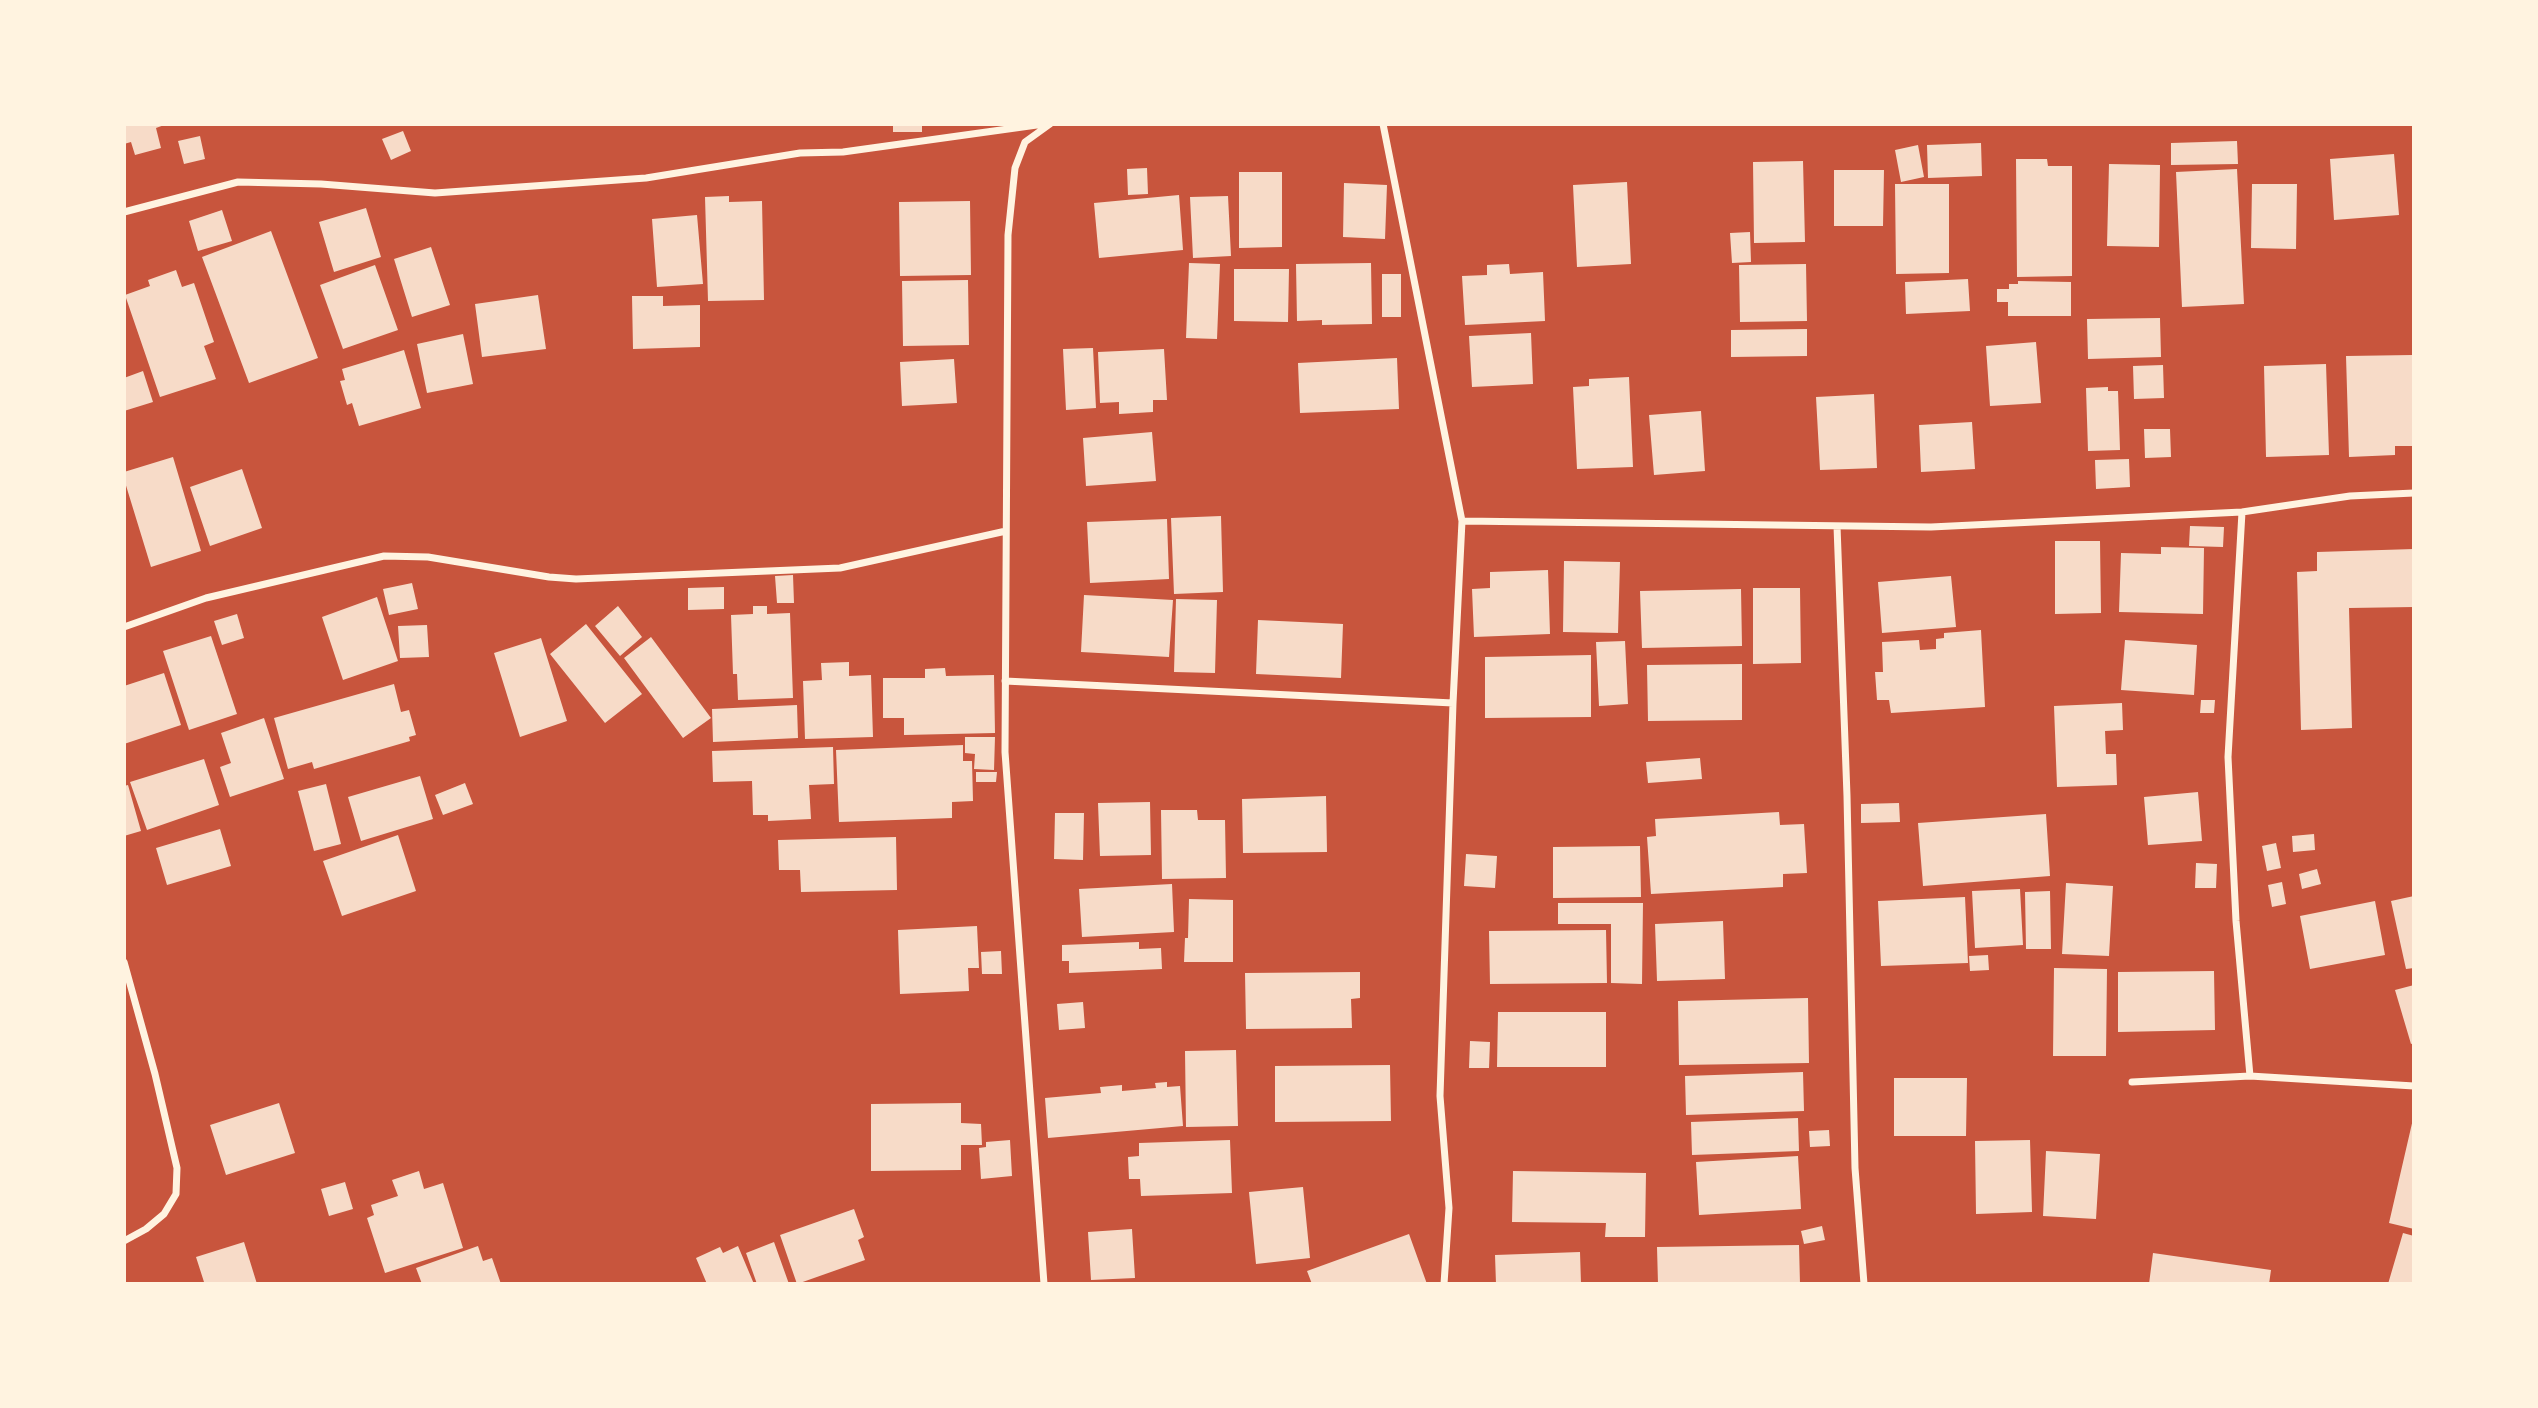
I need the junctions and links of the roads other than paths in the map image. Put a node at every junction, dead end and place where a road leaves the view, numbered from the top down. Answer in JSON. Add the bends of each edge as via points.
{"nodes":[{"id":1,"x":1044,"y":124,"type":"edge"},
{"id":2,"x":1050,"y":124,"type":"edge"},
{"id":3,"x":1383,"y":124,"type":"edge"},
{"id":4,"x":124,"y":212,"type":"edge"},
{"id":5,"x":2414,"y":493,"type":"edge"},
{"id":6,"x":2242,"y":512,"type":"junction"},
{"id":7,"x":1462,"y":521,"type":"junction"},
{"id":8,"x":1837,"y":526,"type":"junction"},
{"id":9,"x":1006,"y":531,"type":"junction"},
{"id":10,"x":124,"y":627,"type":"edge"},
{"id":11,"x":1006,"y":681,"type":"junction"},
{"id":12,"x":1453,"y":703,"type":"junction"},
{"id":13,"x":124,"y":962,"type":"edge"},
{"id":14,"x":2250,"y":1076,"type":"junction"},
{"id":15,"x":2132,"y":1082,"type":"dead end"},
{"id":16,"x":2414,"y":1086,"type":"edge"},
{"id":17,"x":124,"y":1241,"type":"edge"},
{"id":18,"x":1044,"y":1284,"type":"edge"},
{"id":19,"x":1444,"y":1284,"type":"edge"},
{"id":20,"x":1864,"y":1284,"type":"edge"}],
"edges":[{"from":1,"to":4,"type":"street","via":[[843,152],[800,153],[646,178],[435,193],[237,181]]},
{"from":2,"to":9,"type":"street","via":[[1025,142],[1015,168],[1009,222]]},
{"from":3,"to":7,"type":"street"},
{"from":5,"to":6,"type":"street","via":[[2350,496]]},
{"from":6,"to":8,"type":"street","via":[[1931,527]]},
{"from":6,"to":14,"type":"street","via":[[2228,757]]},
{"from":7,"to":8,"type":"street"},
{"from":7,"to":12,"type":"street"},
{"from":8,"to":20,"type":"street","via":[[1855,1168]]},
{"from":9,"to":10,"type":"street","via":[[840,568],[576,579],[428,557],[384,556],[206,598]]},
{"from":9,"to":11,"type":"street"},
{"from":11,"to":12,"type":"street"},
{"from":11,"to":18,"type":"street","via":[[1005,752]]},
{"from":12,"to":19,"type":"street","via":[[1440,1096],[1449,1208]]},
{"from":13,"to":17,"type":"street","via":[[177,1168],[176,1194],[164,1214]]},
{"from":14,"to":15,"type":"street"},
{"from":14,"to":16,"type":"street"}]}
